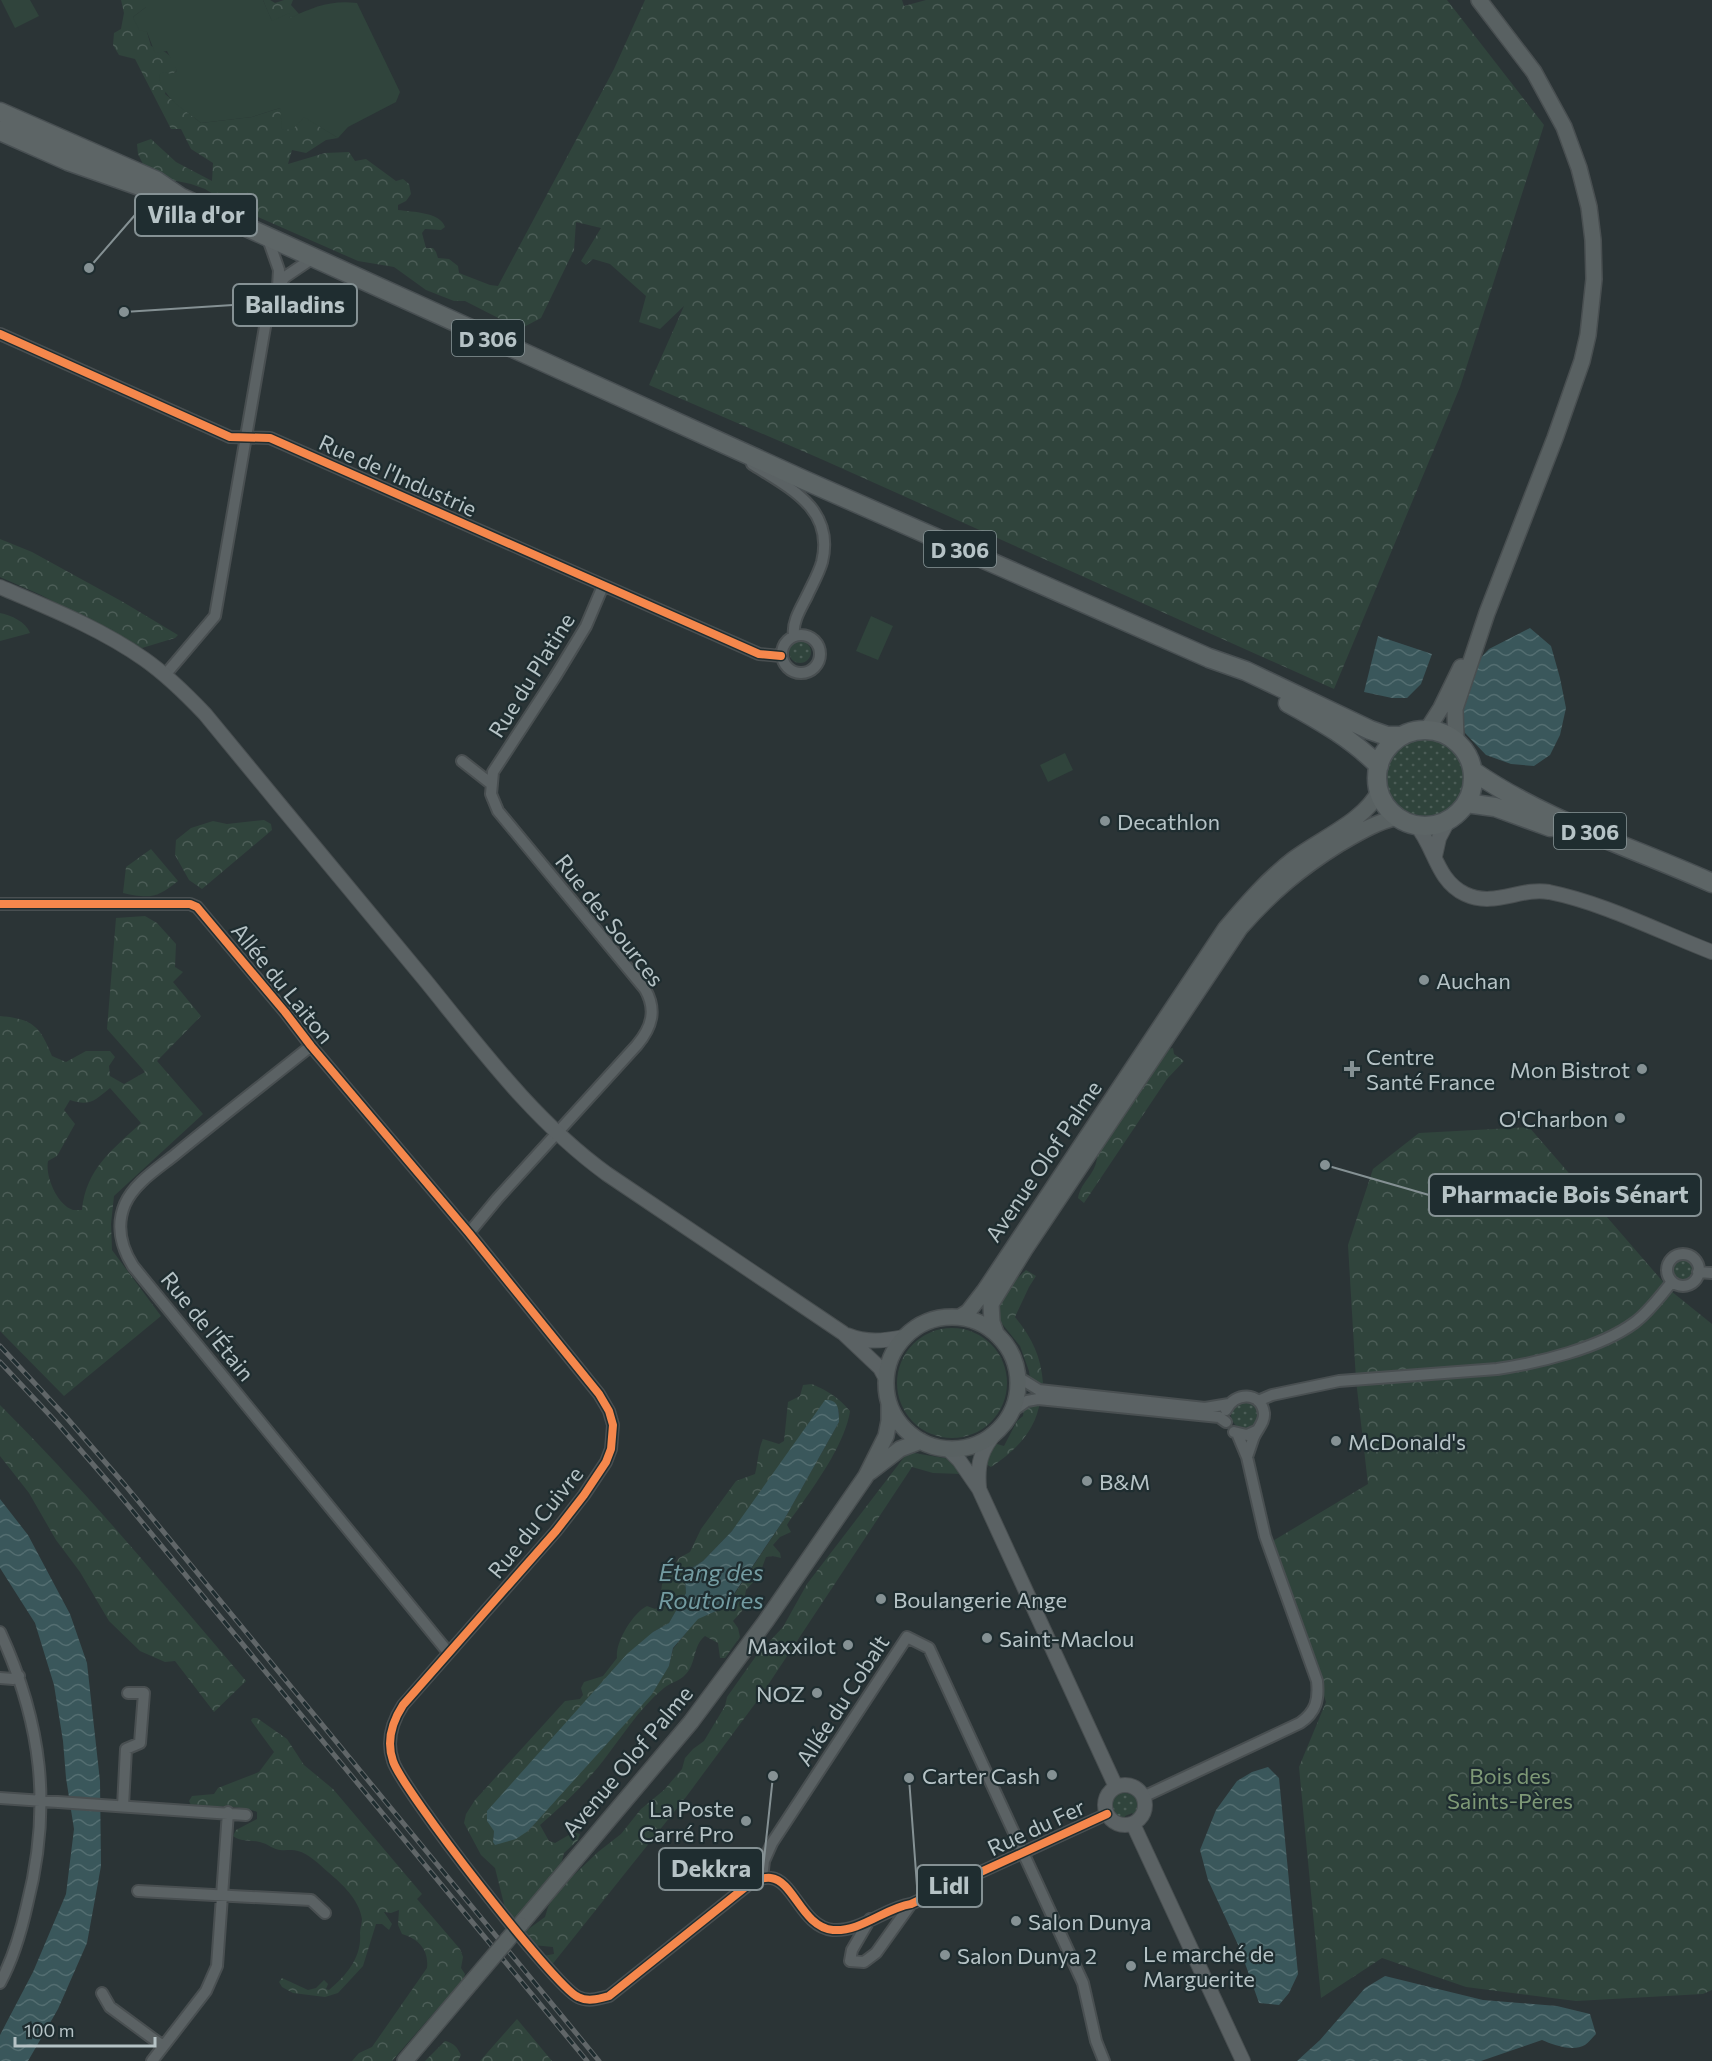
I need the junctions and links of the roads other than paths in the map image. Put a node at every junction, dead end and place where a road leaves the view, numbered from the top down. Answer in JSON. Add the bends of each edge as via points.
{"nodes":[{"id":1,"x":1479,"y":0,"type":"edge"},
{"id":2,"x":0,"y":112,"type":"edge"},
{"id":3,"x":0,"y":131,"type":"edge"},
{"id":4,"x":180,"y":197,"type":"junction"},
{"id":5,"x":267,"y":235,"type":"junction"},
{"id":6,"x":313,"y":258,"type":"junction"},
{"id":7,"x":278,"y":287,"type":"junction"},
{"id":8,"x":0,"y":334,"type":"edge"},
{"id":9,"x":247,"y":437,"type":"junction"},
{"id":10,"x":711,"y":439,"type":"junction"},
{"id":11,"x":603,"y":586,"type":"junction"},
{"id":12,"x":0,"y":587,"type":"edge"},
{"id":13,"x":1487,"y":613,"type":"junction"},
{"id":14,"x":794,"y":635,"type":"junction"},
{"id":15,"x":781,"y":656,"type":"junction"},
{"id":16,"x":1209,"y":658,"type":"junction"},
{"id":17,"x":165,"y":675,"type":"junction"},
{"id":18,"x":1427,"y":729,"type":"junction"},
{"id":19,"x":1402,"y":736,"type":"junction"},
{"id":20,"x":1456,"y":740,"type":"junction"},
{"id":21,"x":462,"y":761,"type":"dead end"},
{"id":22,"x":1379,"y":766,"type":"junction"},
{"id":23,"x":1473,"y":771,"type":"junction"},
{"id":24,"x":490,"y":783,"type":"junction"},
{"id":25,"x":1379,"y":791,"type":"junction"},
{"id":26,"x":1466,"y":803,"type":"junction"},
{"id":27,"x":1398,"y":817,"type":"junction"},
{"id":28,"x":1449,"y":819,"type":"junction"},
{"id":29,"x":1416,"y":825,"type":"junction"},
{"id":30,"x":1435,"y":856,"type":"junction"},
{"id":31,"x":1712,"y":883,"type":"edge"},
{"id":32,"x":1712,"y":894,"type":"edge"},
{"id":33,"x":0,"y":904,"type":"edge"},
{"id":34,"x":1712,"y":952,"type":"edge"},
{"id":35,"x":1164,"y":1031,"type":"junction"},
{"id":36,"x":311,"y":1046,"type":"junction"},
{"id":37,"x":558,"y":1134,"type":"junction"},
{"id":38,"x":469,"y":1233,"type":"junction"},
{"id":39,"x":1698,"y":1272,"type":"junction"},
{"id":40,"x":1712,"y":1273,"type":"edge"},
{"id":41,"x":1672,"y":1282,"type":"junction"},
{"id":42,"x":960,"y":1317,"type":"junction"},
{"id":43,"x":843,"y":1333,"type":"junction"},
{"id":44,"x":996,"y":1333,"type":"junction"},
{"id":45,"x":904,"y":1338,"type":"junction"},
{"id":46,"x":1018,"y":1377,"type":"junction"},
{"id":47,"x":886,"y":1379,"type":"junction"},
{"id":48,"x":1258,"y":1401,"type":"junction"},
{"id":49,"x":889,"y":1403,"type":"junction"},
{"id":50,"x":1228,"y":1404,"type":"junction"},
{"id":51,"x":1010,"y":1413,"type":"junction"},
{"id":52,"x":1226,"y":1422,"type":"junction"},
{"id":53,"x":997,"y":1431,"type":"junction"},
{"id":54,"x":1256,"y":1431,"type":"junction"},
{"id":55,"x":1237,"y":1433,"type":"junction"},
{"id":56,"x":921,"y":1441,"type":"junction"},
{"id":57,"x":948,"y":1449,"type":"junction"},
{"id":58,"x":1247,"y":1457,"type":"junction"},
{"id":59,"x":866,"y":1476,"type":"junction"},
{"id":60,"x":979,"y":1489,"type":"junction"},
{"id":61,"x":0,"y":1632,"type":"edge"},
{"id":62,"x":448,"y":1652,"type":"junction"},
{"id":63,"x":19,"y":1676,"type":"junction"},
{"id":64,"x":0,"y":1678,"type":"edge"},
{"id":65,"x":128,"y":1693,"type":"dead end"},
{"id":66,"x":1116,"y":1787,"type":"junction"},
{"id":67,"x":1143,"y":1797,"type":"junction"},
{"id":68,"x":0,"y":1798,"type":"edge"},
{"id":69,"x":40,"y":1801,"type":"junction"},
{"id":70,"x":123,"y":1806,"type":"junction"},
{"id":71,"x":228,"y":1812,"type":"junction"},
{"id":72,"x":1107,"y":1814,"type":"junction"},
{"id":73,"x":246,"y":1815,"type":"dead end"},
{"id":74,"x":1133,"y":1824,"type":"junction"},
{"id":75,"x":1024,"y":1853,"type":"junction"},
{"id":76,"x":762,"y":1878,"type":"junction"},
{"id":77,"x":138,"y":1890,"type":"dead end"},
{"id":78,"x":221,"y":1896,"type":"junction"},
{"id":79,"x":911,"y":1904,"type":"junction"},
{"id":80,"x":325,"y":1913,"type":"dead end"},
{"id":81,"x":870,"y":1919,"type":"junction"},
{"id":82,"x":0,"y":1983,"type":"edge"},
{"id":83,"x":102,"y":1993,"type":"dead end"},
{"id":84,"x":163,"y":2046,"type":"junction"},
{"id":85,"x":152,"y":2061,"type":"edge"},
{"id":86,"x":405,"y":2061,"type":"edge"},
{"id":87,"x":1104,"y":2061,"type":"edge"},
{"id":88,"x":1242,"y":2061,"type":"edge"}],
"edges":[{"from":1,"to":13,"type":"main road","via":[[1534,72],[1564,127],[1585,190],[1594,262],[1591,314],[1577,376]]},
{"from":2,"to":4,"type":"main road","number":"D 306","via":[[155,180]]},
{"from":3,"to":4,"type":"main road","number":"D 306","via":[[144,189]]},
{"from":4,"to":5,"type":"main road","number":"D 306"},
{"from":5,"to":6,"type":"main road","number":"D 306"},
{"from":5,"to":7,"type":"street","via":[[279,270]]},
{"from":6,"to":7,"type":"street","via":[[285,277]]},
{"from":6,"to":10,"type":"main road","number":"D 306"},
{"from":7,"to":9,"type":"street","via":[[266,321]]},
{"from":8,"to":9,"type":"street","name":"Rue de l'Industrie","via":[[230,437]]},
{"from":9,"to":11,"type":"street","name":"Rue de l'Industrie","via":[[270,438]]},
{"from":9,"to":17,"type":"street","via":[[215,616]]},
{"from":10,"to":14,"type":"street","via":[[793,490],[814,510],[819,521],[824,534],[822,563],[798,616]]},
{"from":10,"to":16,"type":"main road","number":"D 306"},
{"from":11,"to":15,"type":"street","name":"Rue de l'Industrie","via":[[759,654]]},
{"from":11,"to":24,"type":"street","name":"Rue du Platine","via":[[586,626],[493,772]]},
{"from":12,"to":17,"type":"street","via":[[109,637]]},
{"from":13,"to":18,"type":"main road"},
{"from":13,"to":20,"type":"main road","via":[[1455,709]]},
{"from":14,"to":15,"type":"street","via":[[782,647]]},
{"from":14,"to":15,"type":"street","via":[[811,636],[817,642],[820,659],[808,672],[799,673],[784,664]]},
{"from":16,"to":19,"type":"main road","number":"D 306","via":[[1246,671],[1386,736]]},
{"from":16,"to":22,"type":"main road","number":"D 306","via":[[1234,676],[1333,728]]},
{"from":17,"to":37,"type":"street","via":[[205,714],[531,1108]]},
{"from":18,"to":19,"type":"main road"},
{"from":18,"to":20,"type":"main road"},
{"from":19,"to":22,"type":"main road","via":[[1384,754]]},
{"from":20,"to":23,"type":"main road"},
{"from":21,"to":24,"type":"street"},
{"from":22,"to":25,"type":"main road"},
{"from":23,"to":26,"type":"main road"},
{"from":23,"to":31,"type":"main road","number":"D 306","via":[[1539,810]]},
{"from":24,"to":37,"type":"street","name":"Rue des Sources","via":[[498,811],[645,989],[652,1008],[646,1035]]},
{"from":25,"to":27,"type":"main road"},
{"from":25,"to":35,"type":"main road","via":[[1365,811],[1295,858],[1259,891],[1226,928]]},
{"from":26,"to":28,"type":"main road"},
{"from":26,"to":32,"type":"main road","number":"D 306","via":[[1495,807],[1543,824]]},
{"from":27,"to":29,"type":"main road"},
{"from":27,"to":35,"type":"main road","via":[[1374,825],[1334,848],[1298,871],[1271,895],[1227,945]]},
{"from":28,"to":29,"type":"main road","via":[[1433,825]]},
{"from":28,"to":30,"type":"street"},
{"from":29,"to":30,"type":"street"},
{"from":30,"to":34,"type":"street","via":[[1441,873],[1464,894],[1498,900],[1530,891],[1552,893],[1592,904]]},
{"from":33,"to":36,"type":"street","name":"Allée du Laiton","via":[[197,907]]},
{"from":35,"to":42,"type":"main road","name":"Avenue Olof Palme","via":[[985,1290]]},
{"from":35,"to":44,"type":"main road","name":"Avenue Olof Palme","via":[[994,1298],[991,1311]]},
{"from":36,"to":38,"type":"street","name":"Allée du Laiton"},
{"from":36,"to":62,"type":"street","name":"Rue de l'Étain","via":[[134,1190],[122,1212],[122,1246],[133,1266]]},
{"from":37,"to":38,"type":"street","name":"Rue des Sources"},
{"from":37,"to":43,"type":"street","via":[[608,1174]]},
{"from":38,"to":62,"type":"street","name":"Rue du Cuivre","via":[[599,1394],[611,1418],[613,1437],[606,1462],[584,1496]]},
{"from":39,"to":40,"type":"street"},
{"from":39,"to":41,"type":"street","via":[[1688,1285]]},
{"from":39,"to":41,"type":"street","via":[[1696,1261],[1680,1254],[1667,1267]]},
{"from":41,"to":48,"type":"street","via":[[1633,1324],[1559,1356],[1497,1369],[1339,1381]]},
{"from":42,"to":44,"type":"main road","via":[[979,1322]]},
{"from":42,"to":45,"type":"main road","via":[[930,1321]]},
{"from":43,"to":45,"type":"street","via":[[864,1341]]},
{"from":43,"to":47,"type":"street","via":[[880,1368]]},
{"from":44,"to":46,"type":"main road","via":[[1013,1357]]},
{"from":45,"to":47,"type":"main road","via":[[891,1357]]},
{"from":46,"to":50,"type":"street","via":[[1040,1390],[1205,1408]]},
{"from":46,"to":51,"type":"main road"},
{"from":47,"to":49,"type":"main road"},
{"from":48,"to":50,"type":"street","via":[[1244,1396]]},
{"from":48,"to":54,"type":"street","via":[[1264,1413]]},
{"from":49,"to":56,"type":"main road","via":[[901,1425]]},
{"from":49,"to":59,"type":"main road","name":"Avenue Olof Palme","via":[[886,1436]]},
{"from":50,"to":52,"type":"street"},
{"from":51,"to":52,"type":"street","via":[[1027,1401],[1038,1399],[1219,1417]]},
{"from":51,"to":53,"type":"main road"},
{"from":52,"to":55,"type":"street"},
{"from":53,"to":57,"type":"main road","via":[[974,1445]]},
{"from":53,"to":60,"type":"street","via":[[979,1461]]},
{"from":54,"to":55,"type":"street","via":[[1247,1435]]},
{"from":54,"to":58,"type":"street"},
{"from":55,"to":58,"type":"street"},
{"from":56,"to":57,"type":"main road"},
{"from":56,"to":59,"type":"main road","name":"Avenue Olof Palme","via":[[900,1449]]},
{"from":57,"to":60,"type":"street"},
{"from":58,"to":67,"type":"street","via":[[1266,1536],[1317,1681],[1317,1702],[1313,1712],[1300,1723]]},
{"from":59,"to":86,"type":"main road","name":"Avenue Olof Palme","bridge":true,"via":[[691,1722]]},
{"from":60,"to":66,"type":"street"},
{"from":61,"to":63,"type":"street"},
{"from":62,"to":76,"type":"street","name":"Rue du Cuivre","via":[[396,1716],[390,1737],[394,1765],[440,1832],[524,1940],[579,1998],[596,2000],[609,1996],[743,1888]]},
{"from":63,"to":64,"type":"street"},
{"from":63,"to":69,"type":"street","via":[[39,1758]]},
{"from":65,"to":70,"type":"street","via":[[144,1693],[140,1743],[126,1749]]},
{"from":66,"to":67,"type":"street","via":[[1131,1787]]},
{"from":66,"to":72,"type":"street","via":[[1106,1798]]},
{"from":67,"to":74,"type":"street","via":[[1143,1812]]},
{"from":68,"to":69,"type":"street"},
{"from":69,"to":70,"type":"street"},
{"from":69,"to":82,"type":"street","via":[[32,1887]]},
{"from":70,"to":71,"type":"street"},
{"from":71,"to":73,"type":"street"},
{"from":71,"to":78,"type":"street"},
{"from":72,"to":74,"type":"street","via":[[1118,1824]]},
{"from":72,"to":75,"type":"street","name":"Rue du Fer"},
{"from":74,"to":88,"type":"street"},
{"from":75,"to":76,"type":"street","name":"Allée du Cobalt","via":[[929,1648],[907,1637],[772,1843]]},
{"from":75,"to":79,"type":"street","name":"Rue du Fer"},
{"from":75,"to":87,"type":"street","via":[[1083,1983]]},
{"from":76,"to":81,"type":"street","name":"Rue du Fer","via":[[782,1883],[815,1923],[823,1927],[843,1929]]},
{"from":77,"to":78,"type":"street"},
{"from":78,"to":80,"type":"street","via":[[311,1900]]},
{"from":78,"to":84,"type":"street","via":[[217,1966],[212,1980]]},
{"from":79,"to":81,"type":"street","name":"Rue du Fer"},
{"from":79,"to":81,"type":"street","via":[[876,1953],[864,1962],[849,1961]]},
{"from":83,"to":84,"type":"street","via":[[110,2007]]},
{"from":84,"to":85,"type":"street"}]}
